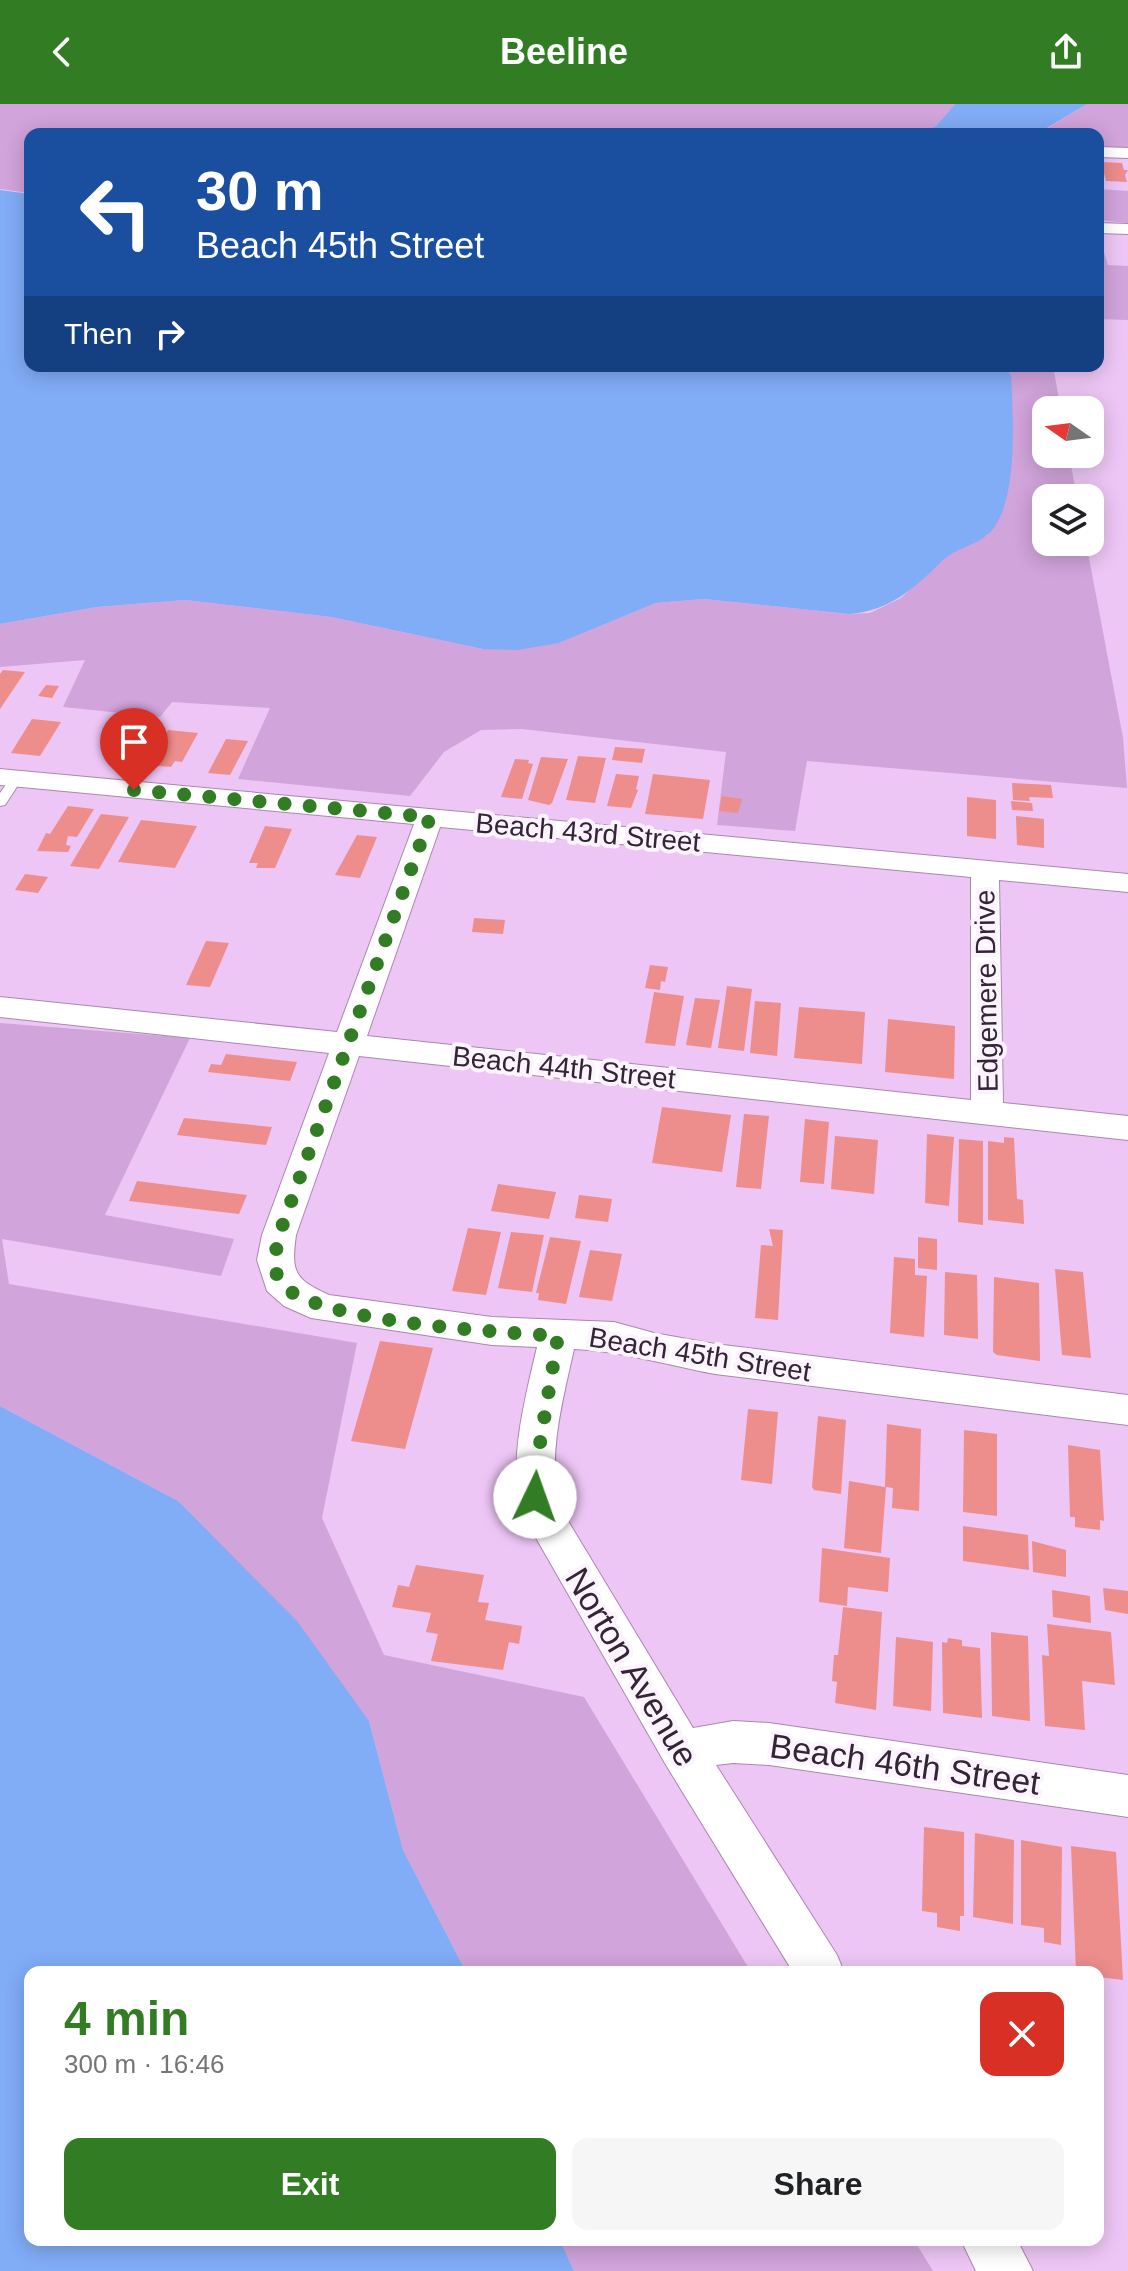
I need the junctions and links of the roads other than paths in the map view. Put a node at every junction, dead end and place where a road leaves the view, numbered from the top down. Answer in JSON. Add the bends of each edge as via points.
{"nodes":[{"id":1,"x":1104,"y":152,"type":"edge"},
{"id":2,"x":1128,"y":153,"type":"edge"},
{"id":3,"x":1104,"y":228,"type":"edge"},
{"id":4,"x":1128,"y":229,"type":"edge"},
{"id":5,"x":8,"y":778,"type":"edge"},
{"id":6,"x":0,"y":802,"type":"edge"},
{"id":7,"x":430,"y":817,"type":"junction"},
{"id":8,"x":985,"y":870,"type":"junction"},
{"id":9,"x":1128,"y":883,"type":"edge"},
{"id":10,"x":0,"y":1007,"type":"edge"},
{"id":11,"x":347,"y":1044,"type":"junction"},
{"id":12,"x":987,"y":1112,"type":"junction"},
{"id":13,"x":1128,"y":1128,"type":"edge"},
{"id":14,"x":558,"y":1336,"type":"junction"},
{"id":15,"x":1128,"y":1410,"type":"edge"},
{"id":16,"x":682,"y":1750,"type":"junction"},
{"id":17,"x":1128,"y":1796,"type":"edge"},
{"id":18,"x":816,"y":1966,"type":"edge"},
{"id":19,"x":991,"y":2246,"type":"edge"},
{"id":20,"x":1006,"y":2271,"type":"edge"}],
"edges":[{"from":1,"to":2,"type":"street"},
{"from":3,"to":4,"type":"street"},
{"from":5,"to":6,"type":"lane"},
{"from":5,"to":7,"type":"street","name":"Beach 43rd Street"},
{"from":7,"to":8,"type":"street","name":"Beach 43rd Street"},
{"from":7,"to":11,"type":"street"},
{"from":8,"to":9,"type":"street","name":"Beach 43rd Street"},
{"from":8,"to":12,"type":"street","name":"Edgemere Drive"},
{"from":10,"to":11,"type":"street","name":"Beach 44th Street"},
{"from":11,"to":12,"type":"street","name":"Beach 44th Street"},
{"from":11,"to":14,"type":"street","name":"Beach 45th Street","via":[[279,1235],[275,1260],[280,1281],[297,1296],[342,1312]]},
{"from":12,"to":13,"type":"street","name":"Beach 44th Street"},
{"from":14,"to":15,"type":"street","name":"Beach 45th Street","via":[[614,1336],[715,1359]]},
{"from":14,"to":16,"type":"street","name":"Norton Avenue","via":[[535,1497],[555,1540]]},
{"from":16,"to":17,"type":"street","name":"Beach 46th Street","via":[[733,1742],[769,1744]]},
{"from":16,"to":18,"type":"street","name":"Norton Avenue"},
{"from":19,"to":20,"type":"street"}]}
